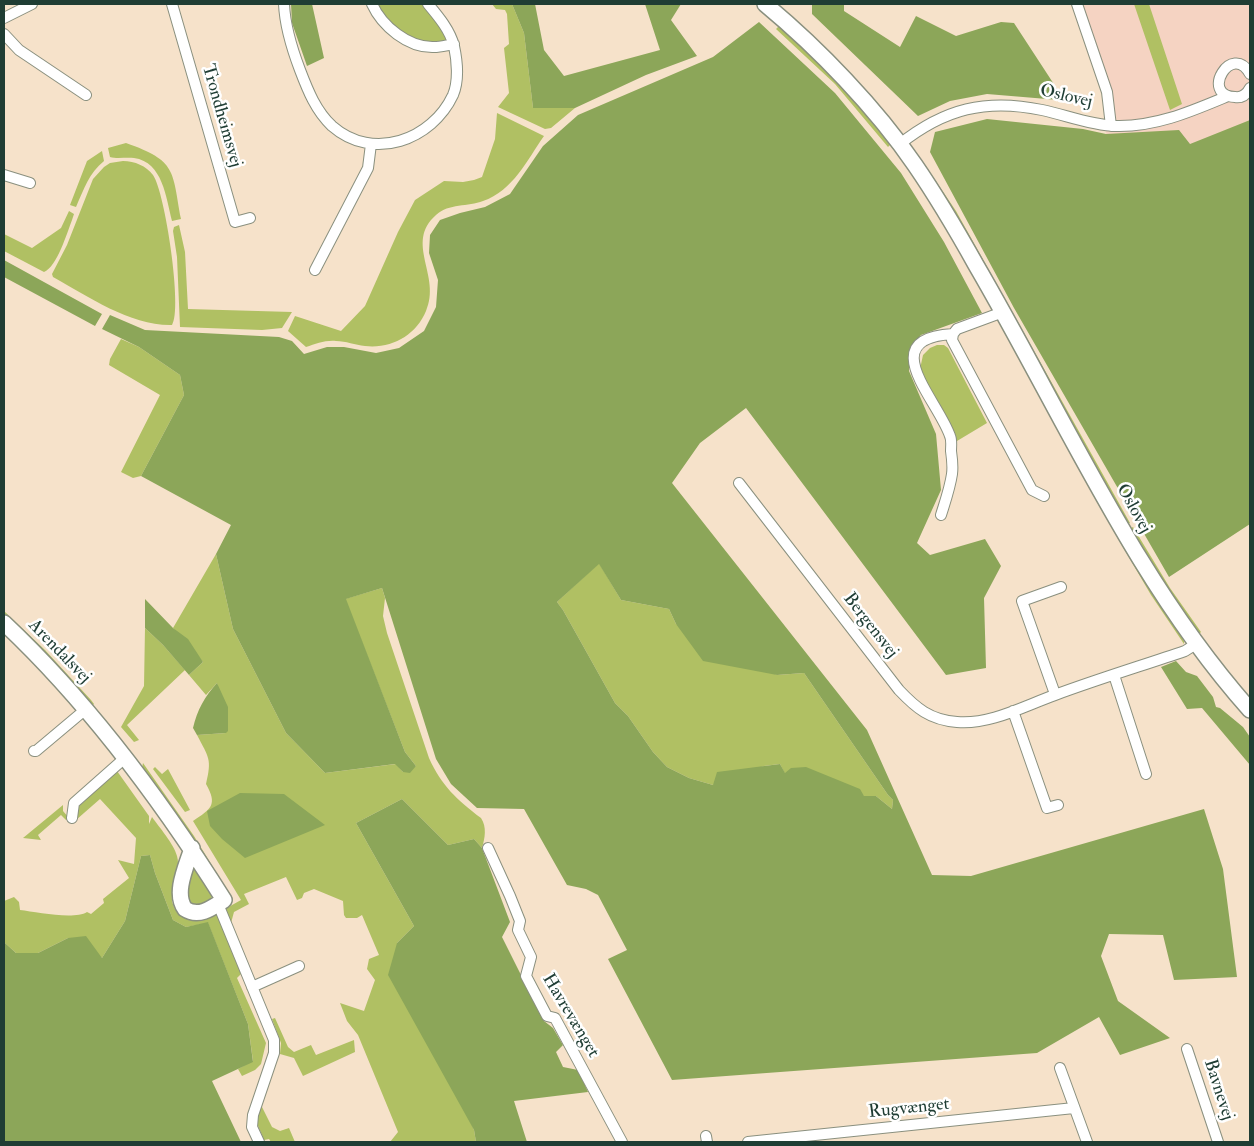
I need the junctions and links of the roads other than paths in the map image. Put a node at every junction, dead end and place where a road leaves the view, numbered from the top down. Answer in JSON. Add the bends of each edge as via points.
{"nodes":[{"id":1,"x":32,"y":4,"type":"edge"},
{"id":2,"x":172,"y":4,"type":"edge"},
{"id":3,"x":284,"y":4,"type":"edge"},
{"id":4,"x":372,"y":4,"type":"edge"},
{"id":5,"x":428,"y":4,"type":"edge"},
{"id":6,"x":1077,"y":4,"type":"edge"},
{"id":7,"x":769,"y":5,"type":"edge"},
{"id":8,"x":4,"y":18,"type":"edge"},
{"id":9,"x":4,"y":34,"type":"edge"},
{"id":10,"x":454,"y":44,"type":"junction"},
{"id":11,"x":1250,"y":74,"type":"edge"},
{"id":12,"x":1250,"y":88,"type":"edge"},
{"id":13,"x":86,"y":95,"type":"dead end"},
{"id":14,"x":1228,"y":96,"type":"junction"},
{"id":15,"x":1111,"y":126,"type":"junction"},
{"id":16,"x":371,"y":144,"type":"junction"},
{"id":17,"x":900,"y":144,"type":"junction"},
{"id":18,"x":4,"y":175,"type":"edge"},
{"id":19,"x":30,"y":183,"type":"dead end"},
{"id":20,"x":250,"y":218,"type":"dead end"},
{"id":21,"x":315,"y":270,"type":"dead end"},
{"id":22,"x":1003,"y":312,"type":"junction"},
{"id":23,"x":952,"y":334,"type":"junction"},
{"id":24,"x":739,"y":483,"type":"dead end"},
{"id":25,"x":1044,"y":496,"type":"dead end"},
{"id":26,"x":941,"y":515,"type":"dead end"},
{"id":27,"x":1061,"y":587,"type":"dead end"},
{"id":28,"x":4,"y":623,"type":"edge"},
{"id":29,"x":1196,"y":644,"type":"junction"},
{"id":30,"x":1114,"y":675,"type":"junction"},
{"id":31,"x":1055,"y":694,"type":"junction"},
{"id":32,"x":86,"y":709,"type":"junction"},
{"id":33,"x":1250,"y":710,"type":"edge"},
{"id":34,"x":1013,"y":711,"type":"junction"},
{"id":35,"x":34,"y":751,"type":"dead end"},
{"id":36,"x":126,"y":757,"type":"junction"},
{"id":37,"x":1146,"y":774,"type":"dead end"},
{"id":38,"x":1058,"y":805,"type":"dead end"},
{"id":39,"x":72,"y":818,"type":"dead end"},
{"id":40,"x":192,"y":848,"type":"junction"},
{"id":41,"x":488,"y":848,"type":"dead end"},
{"id":42,"x":218,"y":904,"type":"junction"},
{"id":43,"x":299,"y":966,"type":"dead end"},
{"id":44,"x":252,"y":986,"type":"junction"},
{"id":45,"x":1187,"y":1049,"type":"dead end"},
{"id":46,"x":1060,"y":1068,"type":"dead end"},
{"id":47,"x":1074,"y":1108,"type":"junction"},
{"id":48,"x":259,"y":1142,"type":"edge"},
{"id":49,"x":622,"y":1142,"type":"edge"},
{"id":50,"x":748,"y":1142,"type":"edge"},
{"id":51,"x":1087,"y":1142,"type":"edge"},
{"id":52,"x":1218,"y":1142,"type":"edge"}],
"edges":[{"from":1,"to":8,"type":"street"},
{"from":2,"to":20,"type":"street","name":"Trondheimsvej","via":[[235,222]]},
{"from":3,"to":16,"type":"street","via":[[292,48],[319,110],[348,137]]},
{"from":4,"to":10,"type":"street","via":[[394,32],[413,42],[433,47]]},
{"from":5,"to":10,"type":"street","via":[[444,24]]},
{"from":6,"to":15,"type":"street","via":[[1107,92]]},
{"from":7,"to":17,"type":"street","name":"Oslovej","via":[[835,70]]},
{"from":9,"to":13,"type":"street","via":[[19,50]]},
{"from":10,"to":16,"type":"street","via":[[457,64],[454,93],[442,114],[408,139]]},
{"from":11,"to":14,"type":"street","via":[[1239,64],[1224,69],[1220,73],[1219,84]]},
{"from":12,"to":14,"type":"street","name":"Oslovej","via":[[1239,97]]},
{"from":14,"to":15,"type":"street","name":"Oslovej","via":[[1169,119]]},
{"from":15,"to":17,"type":"street","name":"Oslovej","via":[[1042,110],[992,105],[946,115]]},
{"from":16,"to":21,"type":"street","via":[[368,168]]},
{"from":17,"to":22,"type":"street","name":"Oslovej"},
{"from":18,"to":19,"type":"street"},
{"from":22,"to":23,"type":"street","via":[[957,329]]},
{"from":22,"to":29,"type":"street","name":"Oslovej","via":[[1138,556]]},
{"from":23,"to":25,"type":"street","via":[[952,340],[1032,490]]},
{"from":23,"to":26,"type":"street","via":[[926,338],[914,352],[915,371],[951,437],[952,473]]},
{"from":24,"to":34,"type":"street","name":"Bergensvej","via":[[915,707],[936,718],[957,722],[976,722]]},
{"from":27,"to":31,"type":"street","via":[[1022,601]]},
{"from":28,"to":32,"type":"street","name":"Arendalsvej"},
{"from":29,"to":30,"type":"street","name":"Bergensvej","via":[[1185,651]]},
{"from":29,"to":33,"type":"street","name":"Oslovej"},
{"from":30,"to":31,"type":"street","name":"Bergensvej"},
{"from":30,"to":37,"type":"street"},
{"from":31,"to":34,"type":"street","name":"Bergensvej"},
{"from":32,"to":35,"type":"street","name":"Arendalsvej"},
{"from":32,"to":36,"type":"street","name":"Arendalsvej"},
{"from":34,"to":38,"type":"street","via":[[1047,808]]},
{"from":36,"to":39,"type":"street","via":[[74,803]]},
{"from":36,"to":40,"type":"street","name":"Arendalsvej"},
{"from":40,"to":42,"type":"street","name":"Arendalsvej","via":[[224,900]]},
{"from":40,"to":42,"type":"street","via":[[180,902],[194,913]]},
{"from":41,"to":49,"type":"street","name":"Havrevænget","via":[[520,921],[518,930],[531,957],[526,976],[547,1016],[555,1018]]},
{"from":42,"to":44,"type":"street","name":"Arendalsvej"},
{"from":43,"to":44,"type":"street"},
{"from":44,"to":48,"type":"street","name":"Arendalsvej","via":[[274,1040],[274,1053],[252,1115],[252,1127]]},
{"from":45,"to":52,"type":"street","name":"Bavnevej"},
{"from":46,"to":47,"type":"street"},
{"from":47,"to":50,"type":"street","name":"Rugvænget"},
{"from":47,"to":51,"type":"street"}]}
